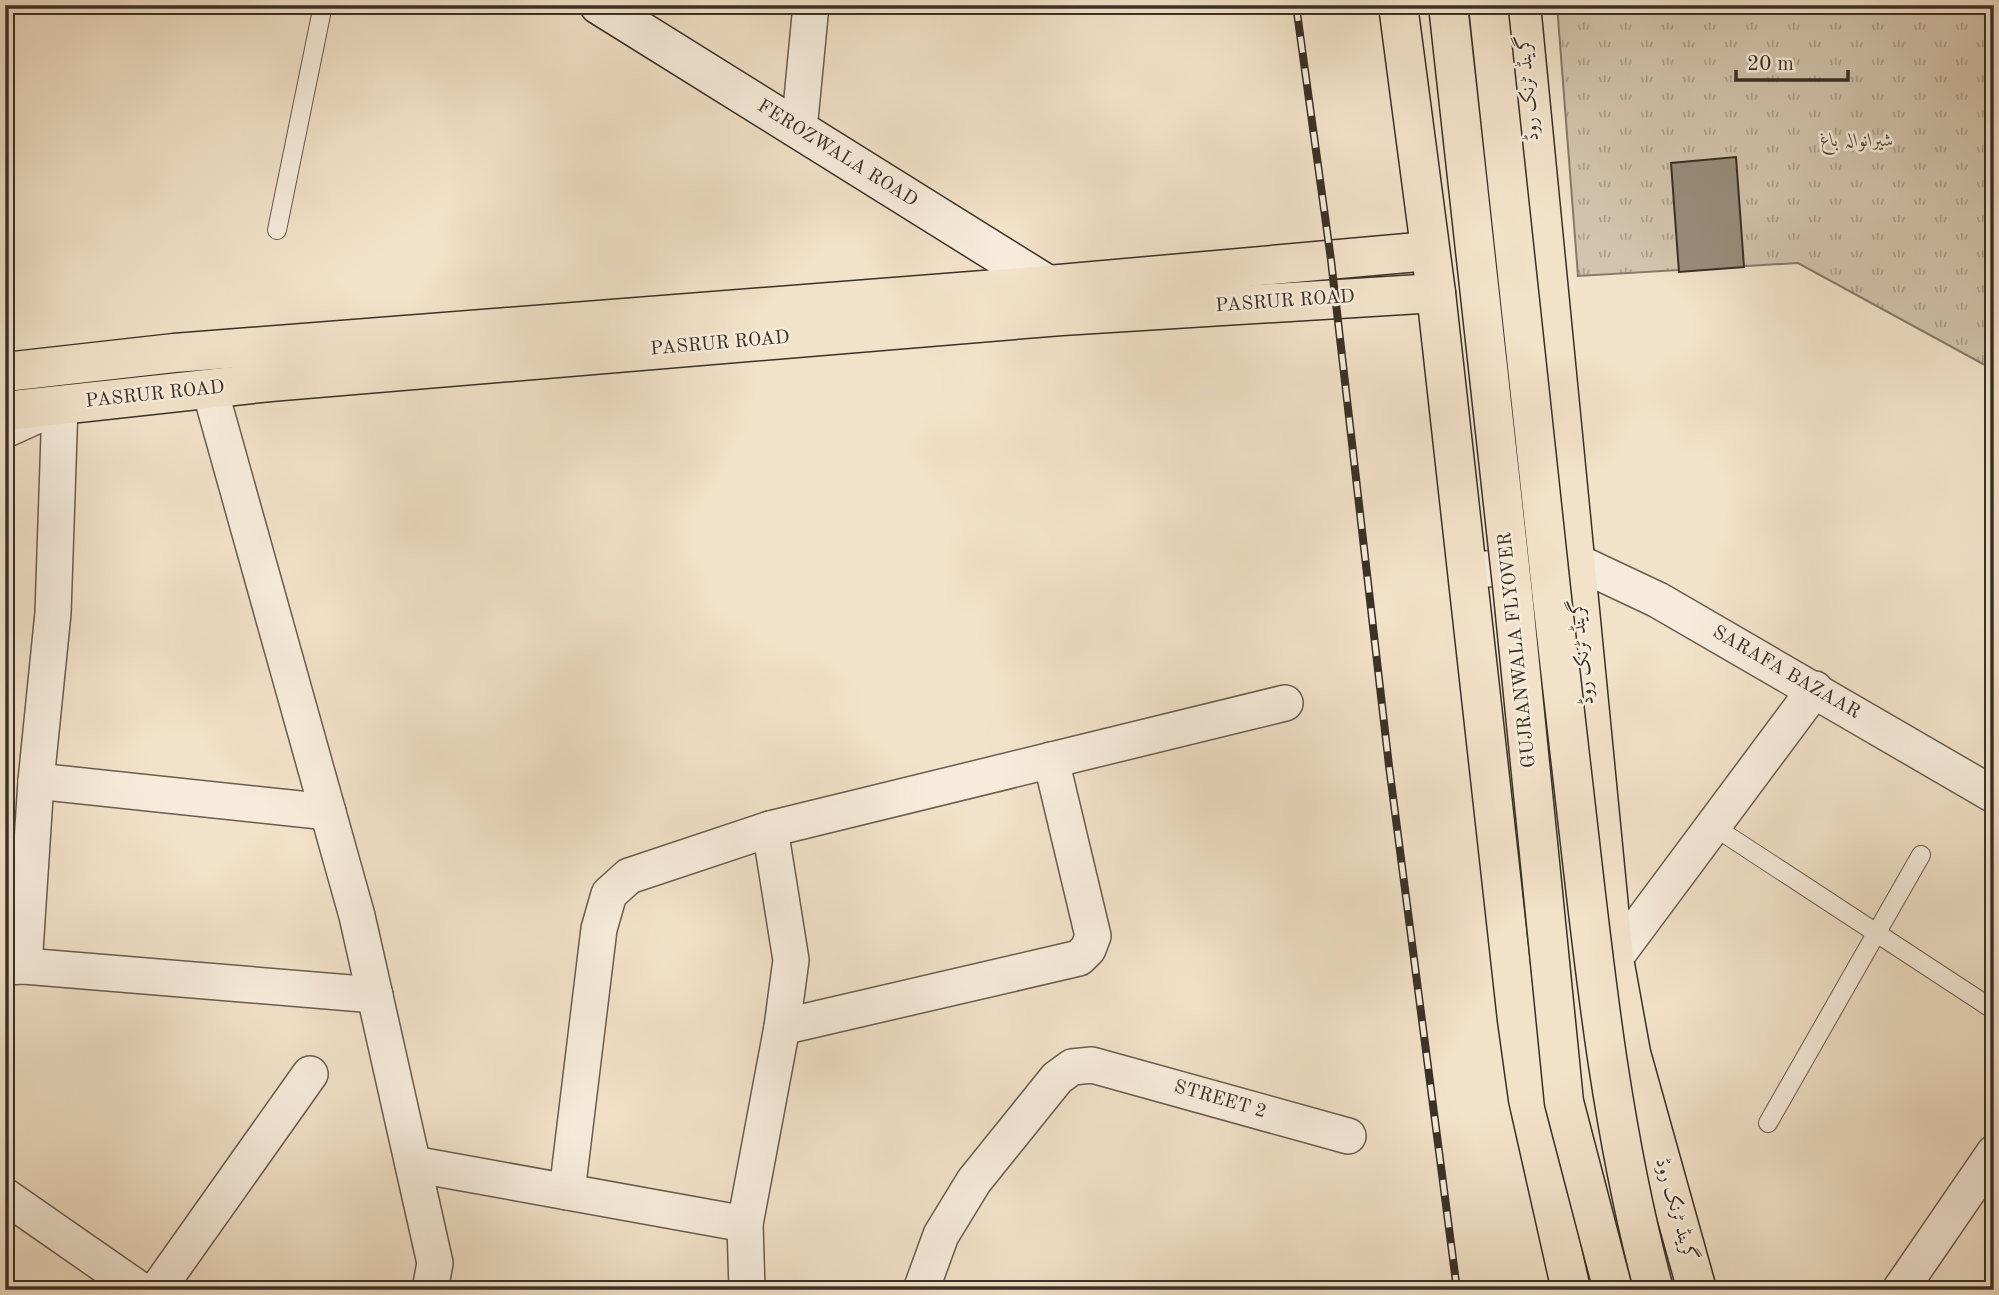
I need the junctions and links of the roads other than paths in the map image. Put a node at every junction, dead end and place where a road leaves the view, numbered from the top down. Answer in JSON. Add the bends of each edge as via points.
{"nodes":[{"id":1,"x":323,"y":5,"type":"edge"},
{"id":2,"x":600,"y":5,"type":"edge"},
{"id":3,"x":811,"y":5,"type":"edge"},
{"id":4,"x":1398,"y":5,"type":"edge"},
{"id":5,"x":1448,"y":5,"type":"edge"},
{"id":6,"x":1488,"y":5,"type":"edge"},
{"id":7,"x":1521,"y":5,"type":"edge"},
{"id":8,"x":799,"y":130,"type":"junction"},
{"id":9,"x":277,"y":230,"type":"dead end"},
{"id":10,"x":1429,"y":251,"type":"junction"},
{"id":11,"x":1436,"y":293,"type":"junction"},
{"id":12,"x":1054,"y":300,"type":"junction"},
{"id":13,"x":5,"y":372,"type":"edge"},
{"id":14,"x":210,"y":390,"type":"junction"},
{"id":15,"x":60,"y":404,"type":"junction"},
{"id":16,"x":5,"y":411,"type":"edge"},
{"id":17,"x":5,"y":430,"type":"edge"},
{"id":18,"x":1573,"y":560,"type":"junction"},
{"id":19,"x":1468,"y":571,"type":"junction"},
{"id":20,"x":1815,"y":689,"type":"junction"},
{"id":21,"x":1285,"y":703,"type":"dead end"},
{"id":22,"x":1051,"y":760,"type":"junction"},
{"id":23,"x":36,"y":781,"type":"junction"},
{"id":24,"x":1994,"y":794,"type":"edge"},
{"id":25,"x":328,"y":812,"type":"junction"},
{"id":26,"x":1713,"y":826,"type":"junction"},
{"id":27,"x":770,"y":829,"type":"junction"},
{"id":28,"x":1921,"y":855,"type":"dead end"},
{"id":29,"x":1876,"y":932,"type":"junction"},
{"id":30,"x":1614,"y":959,"type":"junction"},
{"id":31,"x":15,"y":967,"type":"edge"},
{"id":32,"x":375,"y":995,"type":"junction"},
{"id":33,"x":1994,"y":1010,"type":"edge"},
{"id":34,"x":782,"y":1027,"type":"junction"},
{"id":35,"x":310,"y":1074,"type":"dead end"},
{"id":36,"x":1768,"y":1123,"type":"dead end"},
{"id":37,"x":1348,"y":1136,"type":"dead end"},
{"id":38,"x":1994,"y":1153,"type":"edge"},
{"id":39,"x":413,"y":1164,"type":"junction"},
{"id":40,"x":567,"y":1192,"type":"junction"},
{"id":41,"x":5,"y":1196,"type":"edge"},
{"id":42,"x":745,"y":1224,"type":"junction"},
{"id":43,"x":140,"y":1290,"type":"edge"},
{"id":44,"x":157,"y":1290,"type":"edge"},
{"id":45,"x":430,"y":1290,"type":"edge"},
{"id":46,"x":747,"y":1290,"type":"edge"},
{"id":47,"x":921,"y":1290,"type":"edge"},
{"id":48,"x":1571,"y":1290,"type":"edge"},
{"id":49,"x":1613,"y":1290,"type":"edge"},
{"id":50,"x":1654,"y":1290,"type":"edge"},
{"id":51,"x":1697,"y":1290,"type":"edge"},
{"id":52,"x":1900,"y":1290,"type":"edge"}],
"edges":[{"from":1,"to":9,"type":"lane"},
{"from":2,"to":8,"type":"main road","name":"FEROZWALA ROAD"},
{"from":3,"to":8,"type":"street"},
{"from":4,"to":10,"type":"main road"},
{"from":5,"to":49,"type":"main road","name":"GUJRANWALA FLYOVER","bridge":true,"via":[[1563,1102]]},
{"from":6,"to":50,"type":"main road","name":"GUJRANWALA FLYOVER","bridge":true,"via":[[1600,1013]]},
{"from":7,"to":18,"type":"main road","name":"گرینڈ ٹرنک روڈ"},
{"from":8,"to":12,"type":"main road","name":"FEROZWALA ROAD"},
{"from":10,"to":11,"type":"main road"},
{"from":10,"to":12,"type":"main road","name":"PASRUR ROAD"},
{"from":11,"to":12,"type":"main road","name":"PASRUR ROAD"},
{"from":11,"to":19,"type":"main road"},
{"from":12,"to":13,"type":"main road","name":"PASRUR ROAD","via":[[174,353]]},
{"from":12,"to":14,"type":"main road","name":"PASRUR ROAD"},
{"from":14,"to":15,"type":"main road","name":"PASRUR ROAD"},
{"from":14,"to":25,"type":"street"},
{"from":15,"to":16,"type":"main road","name":"PASRUR ROAD"},
{"from":15,"to":17,"type":"street"},
{"from":15,"to":23,"type":"street","via":[[53,613]]},
{"from":18,"to":19,"type":"street"},
{"from":18,"to":20,"type":"street","name":"SARAFA BAZAAR","via":[[1658,600]]},
{"from":18,"to":30,"type":"main road","name":"گرینڈ ٹرنک روڈ"},
{"from":19,"to":48,"type":"main road","via":[[1528,1099]]},
{"from":20,"to":24,"type":"street","name":"SARAFA BAZAAR"},
{"from":20,"to":26,"type":"street"},
{"from":21,"to":22,"type":"street"},
{"from":22,"to":27,"type":"street"},
{"from":22,"to":34,"type":"street","via":[[1093,936],[1079,958]]},
{"from":23,"to":25,"type":"street"},
{"from":23,"to":31,"type":"street"},
{"from":25,"to":32,"type":"street"},
{"from":26,"to":29,"type":"lane"},
{"from":26,"to":30,"type":"street"},
{"from":27,"to":34,"type":"street","via":[[791,960]]},
{"from":27,"to":40,"type":"street","via":[[629,876],[610,894],[599,929]]},
{"from":28,"to":29,"type":"lane"},
{"from":29,"to":33,"type":"lane"},
{"from":29,"to":36,"type":"lane"},
{"from":30,"to":51,"type":"main road","name":"گرینڈ ٹرنک روڈ","via":[[1631,1053]]},
{"from":31,"to":32,"type":"street"},
{"from":32,"to":39,"type":"street"},
{"from":34,"to":42,"type":"street"},
{"from":35,"to":44,"type":"street"},
{"from":37,"to":47,"type":"street","name":"STREET 2","via":[[1092,1065],[1072,1067],[1057,1078],[974,1181],[941,1235]]},
{"from":38,"to":52,"type":"street"},
{"from":39,"to":40,"type":"street"},
{"from":39,"to":45,"type":"street","via":[[435,1263]]},
{"from":40,"to":42,"type":"street"},
{"from":41,"to":43,"type":"street"},
{"from":42,"to":46,"type":"street"}]}
